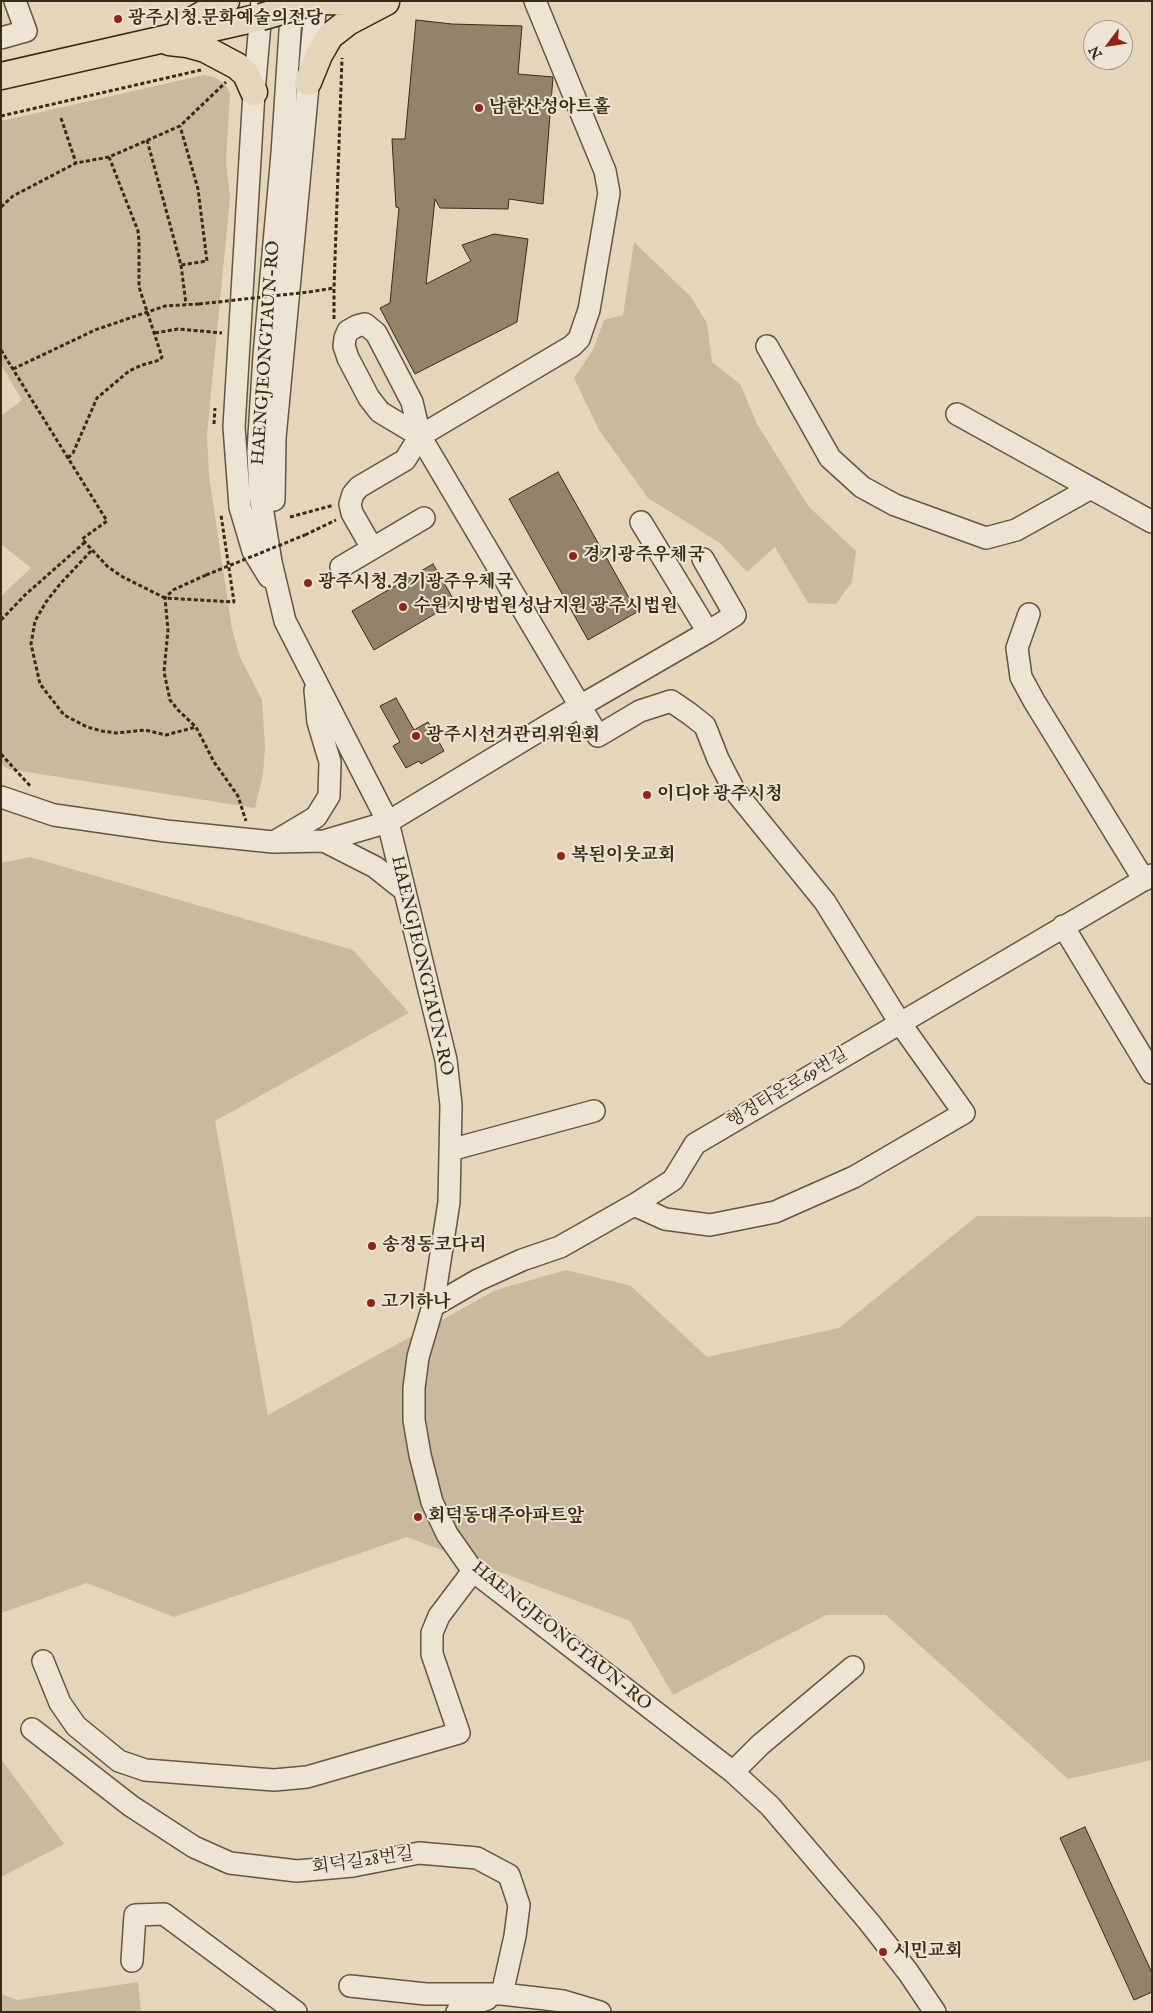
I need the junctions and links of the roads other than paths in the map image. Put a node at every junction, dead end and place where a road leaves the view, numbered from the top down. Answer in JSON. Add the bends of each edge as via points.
{"nodes":[{"id":1,"x":15,"y":1,"type":"edge"},
{"id":2,"x":226,"y":1,"type":"edge"},
{"id":3,"x":292,"y":1,"type":"edge"},
{"id":4,"x":316,"y":1,"type":"edge"},
{"id":5,"x":535,"y":1,"type":"edge"},
{"id":6,"x":388,"y":2,"type":"edge"},
{"id":7,"x":262,"y":9,"type":"edge"},
{"id":8,"x":1,"y":38,"type":"edge"},
{"id":9,"x":156,"y":41,"type":"junction"},
{"id":10,"x":297,"y":74,"type":"junction"},
{"id":11,"x":1,"y":76,"type":"edge"},
{"id":12,"x":254,"y":92,"type":"junction"},
{"id":13,"x":364,"y":340,"type":"dead end"},
{"id":14,"x":767,"y":346,"type":"dead end"},
{"id":15,"x":957,"y":414,"type":"dead end"},
{"id":16,"x":420,"y":436,"type":"junction"},
{"id":17,"x":1091,"y":488,"type":"junction"},
{"id":18,"x":424,"y":518,"type":"dead end"},
{"id":19,"x":641,"y":522,"type":"dead end"},
{"id":20,"x":1152,"y":522,"type":"edge"},
{"id":21,"x":372,"y":548,"type":"junction"},
{"id":22,"x":703,"y":559,"type":"dead end"},
{"id":23,"x":341,"y":567,"type":"dead end"},
{"id":24,"x":278,"y":590,"type":"junction"},
{"id":25,"x":1029,"y":614,"type":"dead end"},
{"id":26,"x":708,"y":632,"type":"junction"},
{"id":27,"x":315,"y":680,"type":"junction"},
{"id":28,"x":580,"y":706,"type":"junction"},
{"id":29,"x":4,"y":797,"type":"edge"},
{"id":30,"x":388,"y":822,"type":"junction"},
{"id":31,"x":324,"y":841,"type":"junction"},
{"id":32,"x":273,"y":842,"type":"junction"},
{"id":33,"x":1148,"y":878,"type":"edge"},
{"id":34,"x":404,"y":890,"type":"junction"},
{"id":35,"x":1063,"y":926,"type":"junction"},
{"id":36,"x":900,"y":1023,"type":"junction"},
{"id":37,"x":1152,"y":1073,"type":"edge"},
{"id":38,"x":594,"y":1111,"type":"dead end"},
{"id":39,"x":450,"y":1150,"type":"junction"},
{"id":40,"x":634,"y":1205,"type":"junction"},
{"id":41,"x":433,"y":1306,"type":"junction"},
{"id":42,"x":473,"y":1571,"type":"junction"},
{"id":43,"x":43,"y":1661,"type":"dead end"},
{"id":44,"x":853,"y":1667,"type":"dead end"},
{"id":45,"x":32,"y":1728,"type":"dead end"},
{"id":46,"x":733,"y":1772,"type":"junction"},
{"id":47,"x":132,"y":1961,"type":"dead end"},
{"id":48,"x":350,"y":1986,"type":"dead end"},
{"id":49,"x":512,"y":2001,"type":"edge"},
{"id":50,"x":296,"y":2012,"type":"edge"},
{"id":51,"x":457,"y":2012,"type":"edge"},
{"id":52,"x":600,"y":2012,"type":"edge"},
{"id":53,"x":935,"y":2012,"type":"edge"}],
"edges":[{"from":1,"to":8,"type":"street","via":[[26,31]]},
{"from":2,"to":9,"type":"main road"},
{"from":3,"to":10,"type":"street"},
{"from":4,"to":6,"type":"main road"},
{"from":4,"to":7,"type":"main road","bridge":true},
{"from":4,"to":10,"type":"street"},
{"from":5,"to":16,"type":"street","via":[[607,182],[608,193],[589,310],[579,339],[572,346]]},
{"from":6,"to":10,"type":"main road","via":[[336,30],[319,55]]},
{"from":7,"to":9,"type":"main road"},
{"from":7,"to":12,"type":"street"},
{"from":9,"to":11,"type":"main road"},
{"from":9,"to":12,"type":"main road","via":[[187,44],[238,66],[246,74]]},
{"from":10,"to":24,"type":"street","via":[[276,438],[274,520]]},
{"from":12,"to":24,"type":"street","via":[[234,427],[239,500],[245,529],[253,551]]},
{"from":13,"to":16,"type":"street"},
{"from":14,"to":17,"type":"street","via":[[830,458],[862,487],[895,505],[986,538],[1016,530]]},
{"from":15,"to":17,"type":"street"},
{"from":16,"to":16,"type":"street","via":[[412,402],[376,333],[365,324],[357,326],[348,332],[344,346],[369,398],[380,412]]},
{"from":16,"to":21,"type":"street","via":[[405,460],[359,487],[353,494],[352,513]]},
{"from":16,"to":28,"type":"street"},
{"from":17,"to":20,"type":"street"},
{"from":18,"to":21,"type":"street"},
{"from":19,"to":26,"type":"street"},
{"from":21,"to":23,"type":"street"},
{"from":22,"to":26,"type":"street","via":[[735,615]]},
{"from":24,"to":27,"type":"street","name":"HAENGJEONGTAUN-RO","via":[[285,621]]},
{"from":25,"to":33,"type":"street","via":[[1017,648],[1022,677]]},
{"from":26,"to":28,"type":"street"},
{"from":27,"to":30,"type":"street","name":"HAENGJEONGTAUN-RO"},
{"from":27,"to":32,"type":"street","via":[[318,722],[330,762],[329,796],[316,817]]},
{"from":28,"to":30,"type":"street"},
{"from":28,"to":36,"type":"street","via":[[598,736],[640,710],[671,701],[705,726],[734,790],[825,902]]},
{"from":29,"to":32,"type":"street","via":[[54,815]]},
{"from":30,"to":31,"type":"street"},
{"from":30,"to":34,"type":"street","name":"HAENGJEONGTAUN-RO"},
{"from":31,"to":32,"type":"street"},
{"from":31,"to":34,"type":"street","via":[[375,867]]},
{"from":33,"to":35,"type":"street","name":"행정타운로69번길"},
{"from":34,"to":39,"type":"street","name":"HAENGJEONGTAUN-RO","via":[[446,1060],[451,1104]]},
{"from":35,"to":36,"type":"street","name":"행정타운로69번길"},
{"from":35,"to":37,"type":"street"},
{"from":36,"to":40,"type":"street","name":"행정타운로69번길","via":[[695,1144],[673,1180]]},
{"from":36,"to":40,"type":"street","via":[[964,1113],[854,1176],[775,1212],[710,1225],[665,1218]]},
{"from":38,"to":39,"type":"street"},
{"from":39,"to":41,"type":"street","name":"HAENGJEONGTAUN-RO","via":[[449,1202]]},
{"from":40,"to":41,"type":"street","name":"행정타운로69번길","via":[[560,1247],[478,1280]]},
{"from":41,"to":42,"type":"street","name":"HAENGJEONGTAUN-RO","via":[[418,1357],[414,1420],[432,1502],[447,1534]]},
{"from":42,"to":43,"type":"street","via":[[439,1616],[432,1633],[432,1654],[460,1733],[307,1777],[274,1780],[146,1770],[119,1761],[76,1726],[60,1703]]},
{"from":42,"to":46,"type":"street","name":"HAENGJEONGTAUN-RO"},
{"from":44,"to":46,"type":"street","via":[[760,1744]]},
{"from":45,"to":49,"type":"street","name":"회덕길28번길","via":[[131,1806],[194,1847],[230,1863],[297,1871],[353,1866],[419,1853],[477,1858],[509,1875],[519,1905]]},
{"from":46,"to":53,"type":"street","name":"HAENGJEONGTAUN-RO","via":[[770,1806],[803,1844],[880,1936]]},
{"from":47,"to":50,"type":"street","via":[[135,1915],[164,1914]]},
{"from":48,"to":49,"type":"street"},
{"from":49,"to":51,"type":"street","via":[[473,2004]]},
{"from":49,"to":52,"type":"street","via":[[563,2001]]}]}
